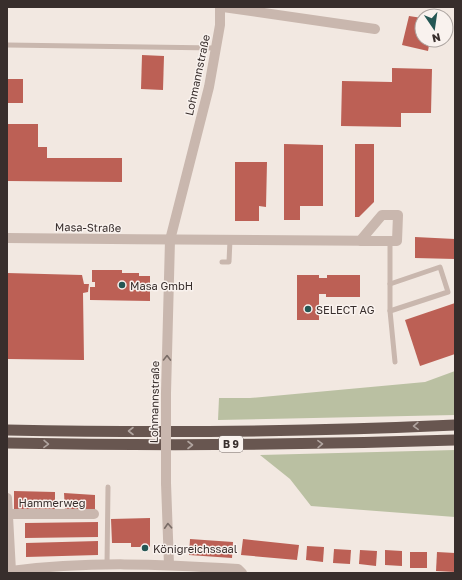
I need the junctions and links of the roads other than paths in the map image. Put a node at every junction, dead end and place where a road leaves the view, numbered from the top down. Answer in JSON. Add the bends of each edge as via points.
{"nodes":[{"id":1,"x":220,"y":7,"type":"edge"},
{"id":2,"x":223,"y":7,"type":"edge"},
{"id":3,"x":374,"y":28,"type":"dead end"},
{"id":4,"x":7,"y":45,"type":"edge"},
{"id":5,"x":216,"y":48,"type":"junction"},
{"id":6,"x":7,"y":238,"type":"edge"},
{"id":7,"x":170,"y":240,"type":"junction"},
{"id":8,"x":230,"y":240,"type":"junction"},
{"id":9,"x":360,"y":241,"type":"junction"},
{"id":10,"x":390,"y":241,"type":"junction"},
{"id":11,"x":222,"y":262,"type":"dead end"},
{"id":12,"x":390,"y":284,"type":"junction"},
{"id":13,"x":390,"y":311,"type":"junction"},
{"id":14,"x":395,"y":362,"type":"dead end"},
{"id":15,"x":455,"y":425,"type":"edge"},
{"id":16,"x":7,"y":430,"type":"edge"},
{"id":17,"x":455,"y":440,"type":"edge"},
{"id":18,"x":7,"y":443,"type":"edge"},
{"id":19,"x":108,"y":487,"type":"dead end"},
{"id":20,"x":7,"y":498,"type":"edge"},
{"id":21,"x":9,"y":514,"type":"junction"},
{"id":22,"x":94,"y":514,"type":"dead end"},
{"id":23,"x":107,"y":565,"type":"junction"},
{"id":24,"x":170,"y":565,"type":"junction"},
{"id":25,"x":10,"y":572,"type":"edge"},
{"id":26,"x":242,"y":573,"type":"edge"}],
"edges":[{"from":1,"to":5,"type":"street","name":"Lohmannstraße"},
{"from":2,"to":3,"type":"street"},
{"from":4,"to":5,"type":"lane"},
{"from":5,"to":7,"type":"street","name":"Lohmannstraße","via":[[209,87]]},
{"from":6,"to":7,"type":"street","name":"Masa-Straße"},
{"from":7,"to":8,"type":"street"},
{"from":24,"to":7,"type":"street","name":"Lohmannstraße","one_way":true,"bridge":true,"via":[[166,483]]},
{"from":8,"to":9,"type":"street"},
{"from":8,"to":11,"type":"lane","via":[[229,262]]},
{"from":9,"to":10,"type":"street"},
{"from":9,"to":10,"type":"street","via":[[382,215],[398,215],[397,241]]},
{"from":10,"to":12,"type":"lane"},
{"from":12,"to":13,"type":"lane"},
{"from":12,"to":13,"type":"lane","via":[[440,267],[448,292]]},
{"from":13,"to":14,"type":"lane"},
{"from":15,"to":16,"type":"highway","number":"B 9","one_way":true,"via":[[282,431]]},
{"from":18,"to":17,"type":"highway","number":"B 9","one_way":true,"via":[[298,444]]},
{"from":19,"to":23,"type":"lane"},
{"from":20,"to":21,"type":"street","name":"Hammerweg"},
{"from":21,"to":22,"type":"street","name":"Hammerweg"},
{"from":21,"to":25,"type":"street","name":"Hammerweg"},
{"from":23,"to":24,"type":"street"},
{"from":23,"to":25,"type":"street","via":[[55,565]]},
{"from":24,"to":26,"type":"street","via":[[238,569]]}]}
